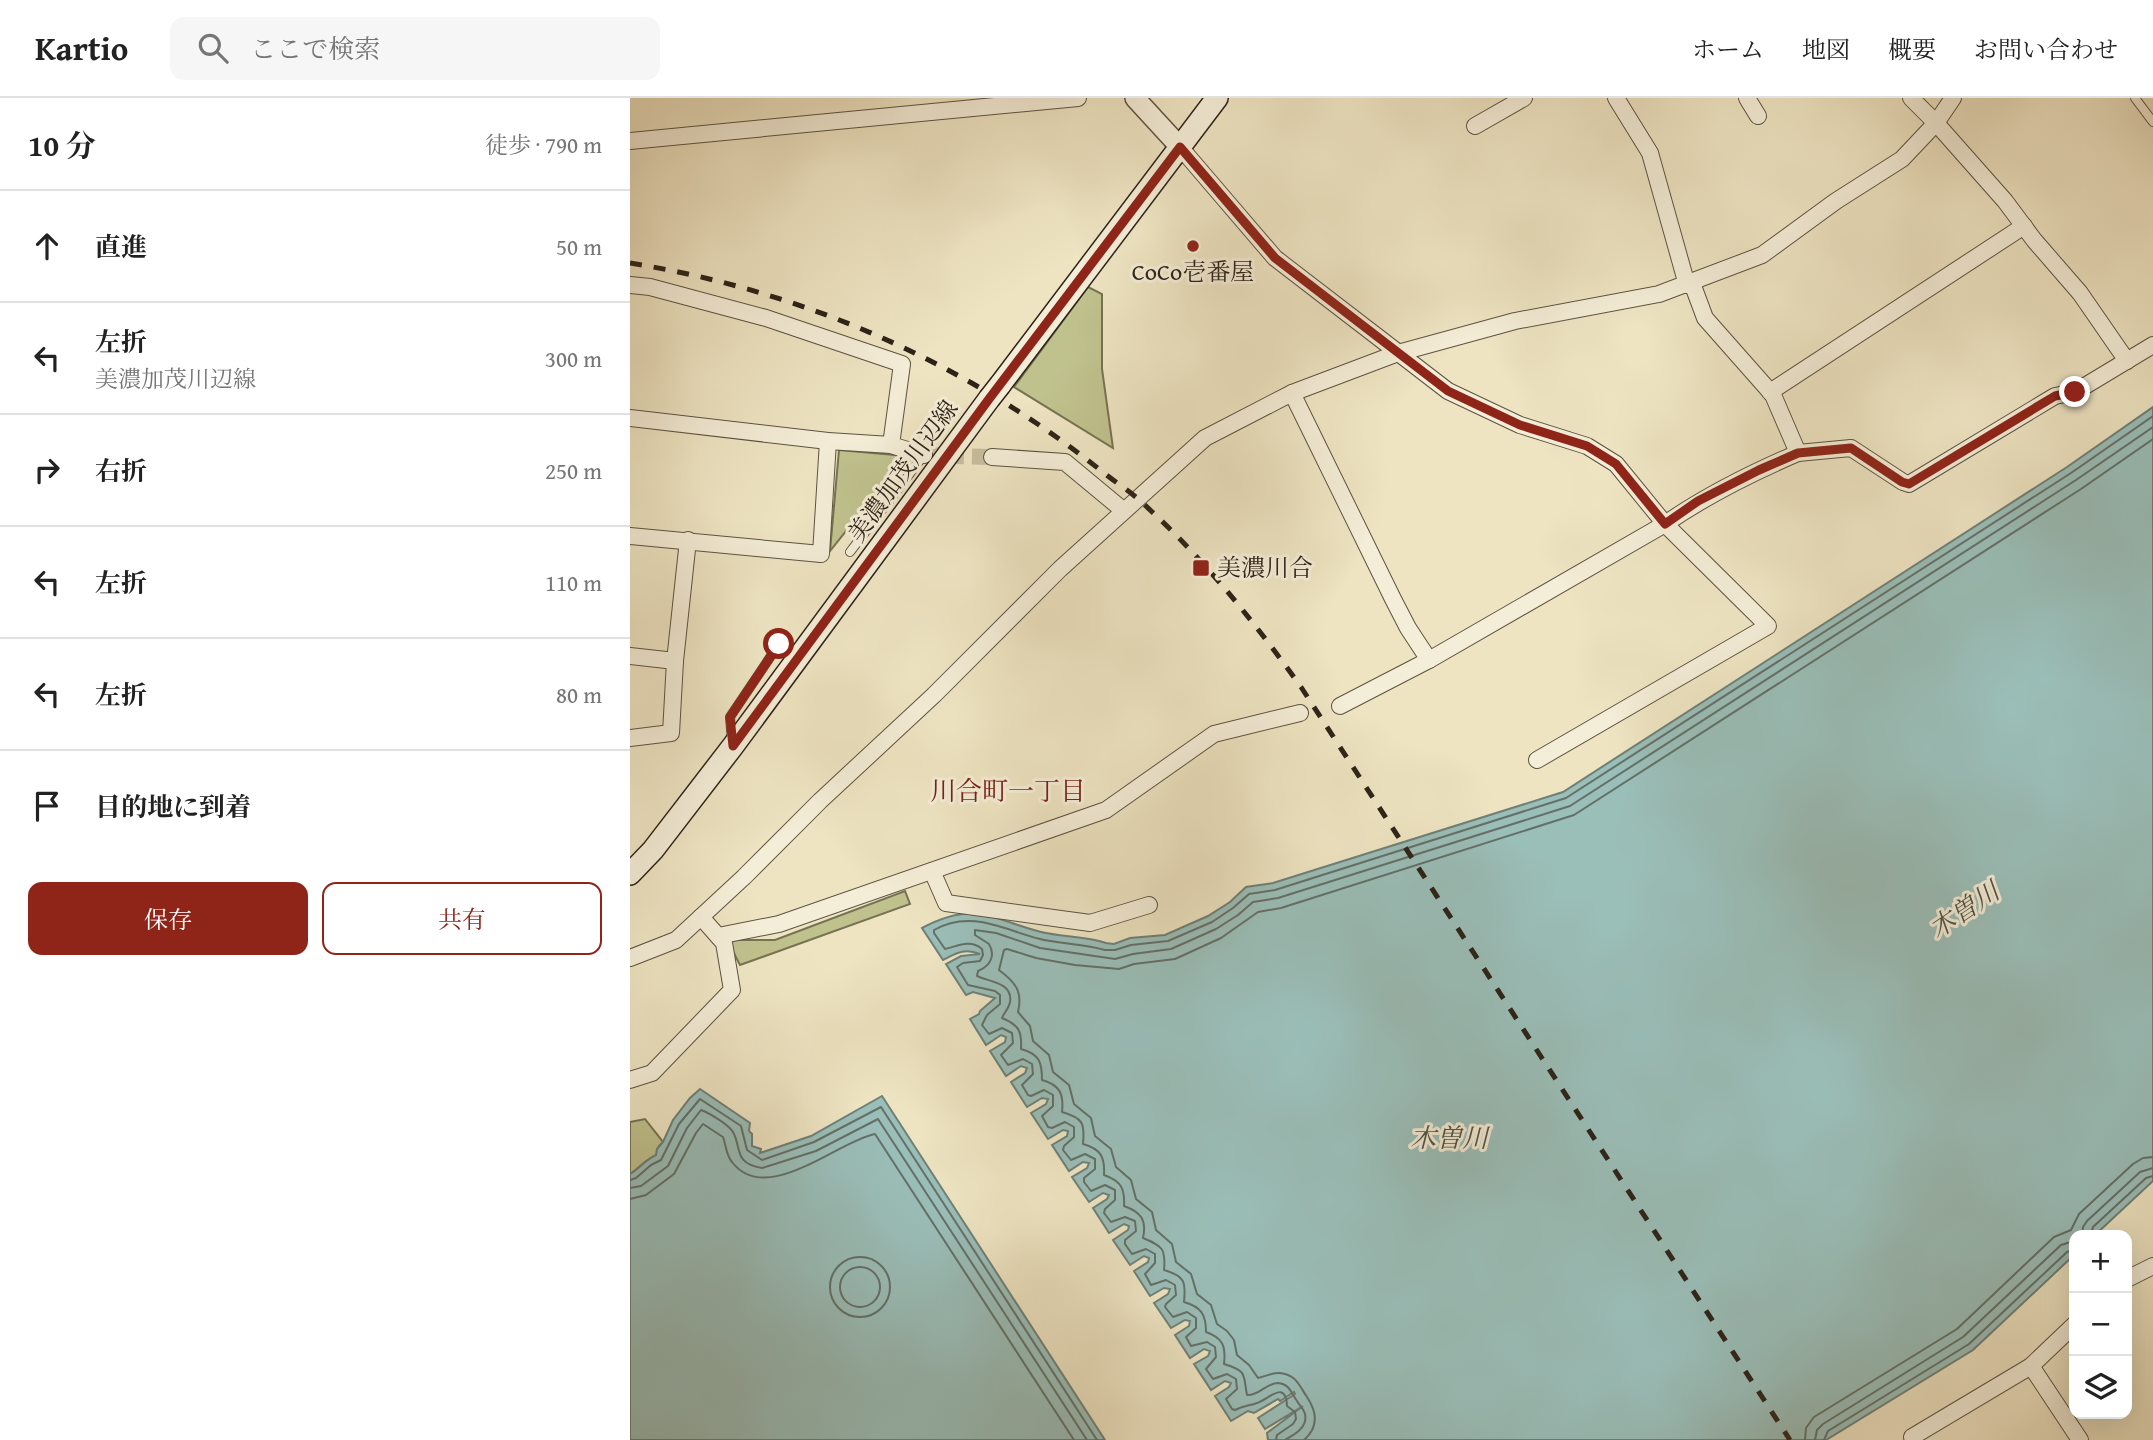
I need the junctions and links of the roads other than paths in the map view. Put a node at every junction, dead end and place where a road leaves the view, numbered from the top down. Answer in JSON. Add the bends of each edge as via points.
{"nodes":[{"id":1,"x":1078,"y":98,"type":"edge"},
{"id":2,"x":1136,"y":98,"type":"edge"},
{"id":3,"x":1217,"y":98,"type":"edge"},
{"id":4,"x":1524,"y":98,"type":"edge"},
{"id":5,"x":1616,"y":98,"type":"edge"},
{"id":6,"x":1747,"y":98,"type":"edge"},
{"id":7,"x":1911,"y":98,"type":"edge"},
{"id":8,"x":1953,"y":98,"type":"edge"},
{"id":9,"x":2136,"y":98,"type":"edge"},
{"id":10,"x":1758,"y":116,"type":"dead end"},
{"id":11,"x":2153,"y":122,"type":"edge"},
{"id":12,"x":1936,"y":123,"type":"junction"},
{"id":13,"x":1475,"y":126,"type":"dead end"},
{"id":14,"x":630,"y":141,"type":"edge"},
{"id":15,"x":1180,"y":147,"type":"junction"},
{"id":16,"x":2024,"y":226,"type":"junction"},
{"id":17,"x":1690,"y":284,"type":"junction"},
{"id":18,"x":630,"y":285,"type":"edge"},
{"id":19,"x":2153,"y":345,"type":"edge"},
{"id":20,"x":1398,"y":353,"type":"junction"},
{"id":21,"x":2127,"y":361,"type":"junction"},
{"id":22,"x":1770,"y":392,"type":"junction"},
{"id":23,"x":1292,"y":393,"type":"junction"},
{"id":24,"x":630,"y":418,"type":"edge"},
{"id":25,"x":828,"y":441,"type":"junction"},
{"id":26,"x":891,"y":445,"type":"junction"},
{"id":27,"x":1798,"y":453,"type":"junction"},
{"id":28,"x":924,"y":455,"type":"joint"},
{"id":29,"x":992,"y":457,"type":"tunnel mouth"},
{"id":30,"x":1124,"y":511,"type":"junction"},
{"id":31,"x":1665,"y":524,"type":"junction"},
{"id":32,"x":630,"y":536,"type":"edge"},
{"id":33,"x":688,"y":540,"type":"junction"},
{"id":34,"x":850,"y":552,"type":"dead end"},
{"id":35,"x":779,"y":644,"type":"dead end"},
{"id":36,"x":630,"y":656,"type":"edge"},
{"id":37,"x":676,"y":660,"type":"junction"},
{"id":38,"x":1429,"y":660,"type":"junction"},
{"id":39,"x":1340,"y":706,"type":"dead end"},
{"id":40,"x":1300,"y":713,"type":"dead end"},
{"id":41,"x":630,"y":738,"type":"edge"},
{"id":42,"x":733,"y":746,"type":"junction"},
{"id":43,"x":1537,"y":760,"type":"dead end"},
{"id":44,"x":932,"y":871,"type":"junction"},
{"id":45,"x":630,"y":874,"type":"edge"},
{"id":46,"x":1149,"y":905,"type":"dead end"},
{"id":47,"x":701,"y":917,"type":"junction"},
{"id":48,"x":718,"y":936,"type":"junction"},
{"id":49,"x":630,"y":958,"type":"edge"},
{"id":50,"x":630,"y":1080,"type":"edge"},
{"id":51,"x":2153,"y":1266,"type":"edge"},
{"id":52,"x":2132,"y":1276,"type":"edge"},
{"id":53,"x":2069,"y":1330,"type":"edge"},
{"id":54,"x":2031,"y":1366,"type":"junction"},
{"id":55,"x":1914,"y":1440,"type":"edge"},
{"id":56,"x":2080,"y":1440,"type":"edge"}],
"edges":[{"from":1,"to":14,"type":"street"},
{"from":2,"to":15,"type":"street"},
{"from":3,"to":15,"type":"main road","name":"美濃加茂川辺線"},
{"from":4,"to":13,"type":"street"},
{"from":5,"to":17,"type":"street","via":[[1650,153]]},
{"from":6,"to":10,"type":"street"},
{"from":7,"to":12,"type":"street"},
{"from":8,"to":12,"type":"street"},
{"from":9,"to":11,"type":"lane"},
{"from":12,"to":16,"type":"street"},
{"from":12,"to":17,"type":"street","via":[[1902,159],[1762,255]]},
{"from":15,"to":20,"type":"street","via":[[1275,258]]},
{"from":15,"to":42,"type":"main road","name":"美濃加茂川辺線"},
{"from":16,"to":21,"type":"street","via":[[2081,292]]},
{"from":16,"to":22,"type":"street"},
{"from":17,"to":20,"type":"street","via":[[1659,295],[1515,321]]},
{"from":17,"to":22,"type":"street","via":[[1705,318]]},
{"from":18,"to":26,"type":"street","via":[[766,318],[902,365]]},
{"from":19,"to":21,"type":"street"},
{"from":20,"to":23,"type":"street"},
{"from":20,"to":31,"type":"street","via":[[1448,391],[1520,425],[1587,446],[1616,464]]},
{"from":21,"to":27,"type":"street","via":[[2075,392],[2055,396],[1909,484],[1851,448]]},
{"from":22,"to":27,"type":"street"},
{"from":23,"to":30,"type":"street","via":[[1205,438]]},
{"from":23,"to":38,"type":"street","via":[[1393,599]]},
{"from":24,"to":25,"type":"street"},
{"from":25,"to":26,"type":"street"},
{"from":25,"to":33,"type":"street","via":[[821,554]]},
{"from":26,"to":28,"type":"street"},
{"from":27,"to":31,"type":"street","via":[[1698,501]]},
{"from":28,"to":34,"type":"lane"},
{"from":29,"to":30,"type":"street","via":[[1065,462]]},
{"from":30,"to":47,"type":"street"},
{"from":31,"to":38,"type":"street"},
{"from":31,"to":43,"type":"street","via":[[1768,626]]},
{"from":32,"to":33,"type":"street"},
{"from":33,"to":37,"type":"street"},
{"from":35,"to":42,"type":"lane","via":[[730,717]]},
{"from":36,"to":37,"type":"street"},
{"from":37,"to":41,"type":"street","via":[[671,733]]},
{"from":38,"to":39,"type":"street"},
{"from":40,"to":44,"type":"street","via":[[1214,734],[1106,810]]},
{"from":42,"to":45,"type":"main road","name":"美濃加茂川辺線"},
{"from":44,"to":46,"type":"street","via":[[946,903],[1090,923]]},
{"from":44,"to":48,"type":"street","via":[[779,924]]},
{"from":47,"to":48,"type":"street"},
{"from":47,"to":49,"type":"street","via":[[676,940]]},
{"from":48,"to":50,"type":"street","via":[[724,943],[732,989],[652,1073]]},
{"from":51,"to":52,"type":"street"},
{"from":53,"to":54,"type":"street"},
{"from":54,"to":55,"type":"street","via":[[1912,1437]]},
{"from":54,"to":56,"type":"street"}]}
